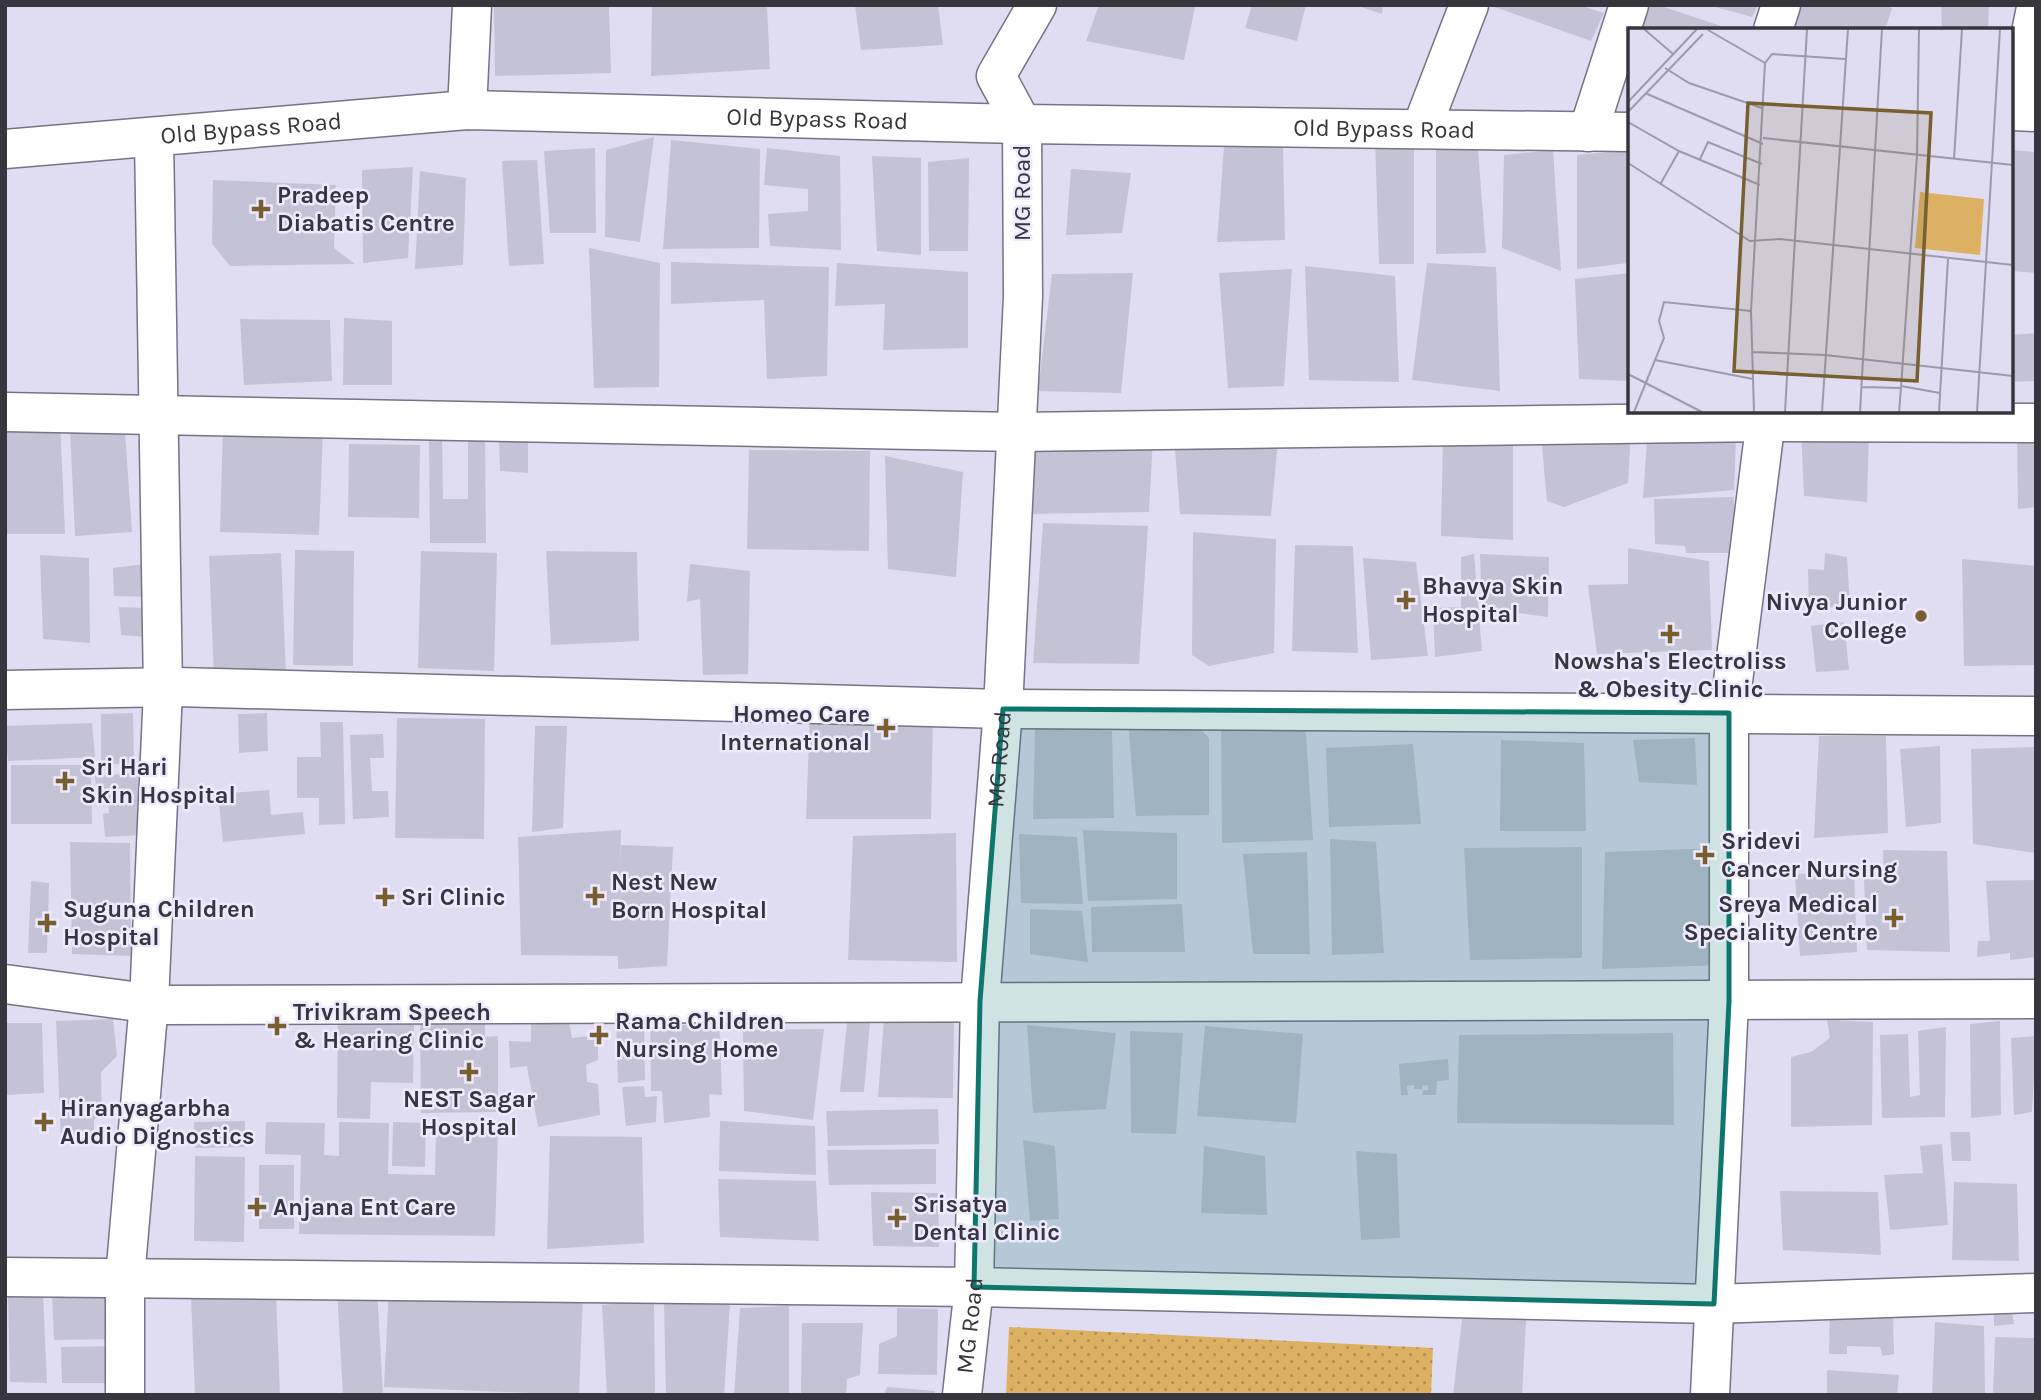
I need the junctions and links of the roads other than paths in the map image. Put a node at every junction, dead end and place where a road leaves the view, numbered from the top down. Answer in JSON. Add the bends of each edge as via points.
{"nodes":[{"id":1,"x":472,"y":5,"type":"edge"},
{"id":2,"x":1037,"y":5,"type":"edge"},
{"id":3,"x":1469,"y":5,"type":"edge"},
{"id":4,"x":1629,"y":5,"type":"edge"},
{"id":5,"x":1780,"y":5,"type":"edge"},
{"id":6,"x":2036,"y":8,"type":"edge"},
{"id":7,"x":1774,"y":28,"type":"edge"},
{"id":8,"x":467,"y":110,"type":"junction"},
{"id":9,"x":2021,"y":111,"type":"edge"},
{"id":10,"x":1021,"y":124,"type":"junction"},
{"id":11,"x":1422,"y":127,"type":"junction"},
{"id":12,"x":1588,"y":131,"type":"junction"},
{"id":13,"x":1628,"y":132,"type":"edge"},
{"id":14,"x":154,"y":137,"type":"junction"},
{"id":15,"x":5,"y":149,"type":"edge"},
{"id":16,"x":5,"y":412,"type":"edge"},
{"id":17,"x":159,"y":415,"type":"junction"},
{"id":18,"x":1766,"y":416,"type":"edge"},
{"id":19,"x":2036,"y":423,"type":"edge"},
{"id":20,"x":1016,"y":432,"type":"junction"},
{"id":21,"x":5,"y":690,"type":"edge"},
{"id":22,"x":163,"y":690,"type":"junction"},
{"id":23,"x":1003,"y":709,"type":"junction"},
{"id":24,"x":1729,"y":713,"type":"junction"},
{"id":25,"x":2036,"y":716,"type":"edge"},
{"id":26,"x":5,"y":984,"type":"edge"},
{"id":27,"x":2036,"y":999,"type":"edge"},
{"id":28,"x":980,"y":1001,"type":"junction"},
{"id":29,"x":149,"y":1002,"type":"junction"},
{"id":30,"x":1729,"y":1002,"type":"junction"},
{"id":31,"x":5,"y":1277,"type":"edge"},
{"id":32,"x":125,"y":1278,"type":"junction"},
{"id":33,"x":974,"y":1287,"type":"junction"},
{"id":34,"x":2036,"y":1293,"type":"edge"},
{"id":35,"x":1714,"y":1304,"type":"junction"},
{"id":36,"x":125,"y":1395,"type":"edge"},
{"id":37,"x":962,"y":1395,"type":"edge"},
{"id":38,"x":1710,"y":1395,"type":"edge"}],
"edges":[{"from":1,"to":8,"type":"street"},
{"from":2,"to":10,"type":"street","via":[[996,76]]},
{"from":3,"to":11,"type":"street"},
{"from":4,"to":12,"type":"street"},
{"from":5,"to":7,"type":"street"},
{"from":6,"to":9,"type":"street"},
{"from":8,"to":10,"type":"street","name":"Old Bypass Road"},
{"from":8,"to":14,"type":"street","name":"Old Bypass Road"},
{"from":10,"to":11,"type":"street","name":"Old Bypass Road"},
{"from":10,"to":20,"type":"street","name":"MG Road","via":[[1023,297]]},
{"from":11,"to":12,"type":"street","name":"Old Bypass Road"},
{"from":12,"to":13,"type":"street","name":"Old Bypass Road"},
{"from":14,"to":15,"type":"street","name":"Old Bypass Road"},
{"from":14,"to":17,"type":"street"},
{"from":16,"to":17,"type":"street"},
{"from":17,"to":20,"type":"street"},
{"from":17,"to":22,"type":"street"},
{"from":18,"to":19,"type":"street"},
{"from":18,"to":20,"type":"street"},
{"from":18,"to":24,"type":"street"},
{"from":20,"to":23,"type":"street","name":"MG Road"},
{"from":21,"to":22,"type":"street"},
{"from":22,"to":23,"type":"street"},
{"from":22,"to":29,"type":"street"},
{"from":23,"to":24,"type":"street"},
{"from":23,"to":28,"type":"street","name":"MG Road"},
{"from":24,"to":25,"type":"street"},
{"from":24,"to":30,"type":"street"},
{"from":26,"to":29,"type":"street"},
{"from":27,"to":30,"type":"street"},
{"from":28,"to":29,"type":"street"},
{"from":28,"to":30,"type":"street"},
{"from":28,"to":33,"type":"street","name":"MG Road"},
{"from":29,"to":32,"type":"street"},
{"from":30,"to":35,"type":"street"},
{"from":31,"to":32,"type":"street"},
{"from":32,"to":33,"type":"street"},
{"from":32,"to":36,"type":"street"},
{"from":33,"to":35,"type":"street"},
{"from":33,"to":37,"type":"street","name":"MG Road"},
{"from":34,"to":35,"type":"street"},
{"from":35,"to":38,"type":"street"}]}
